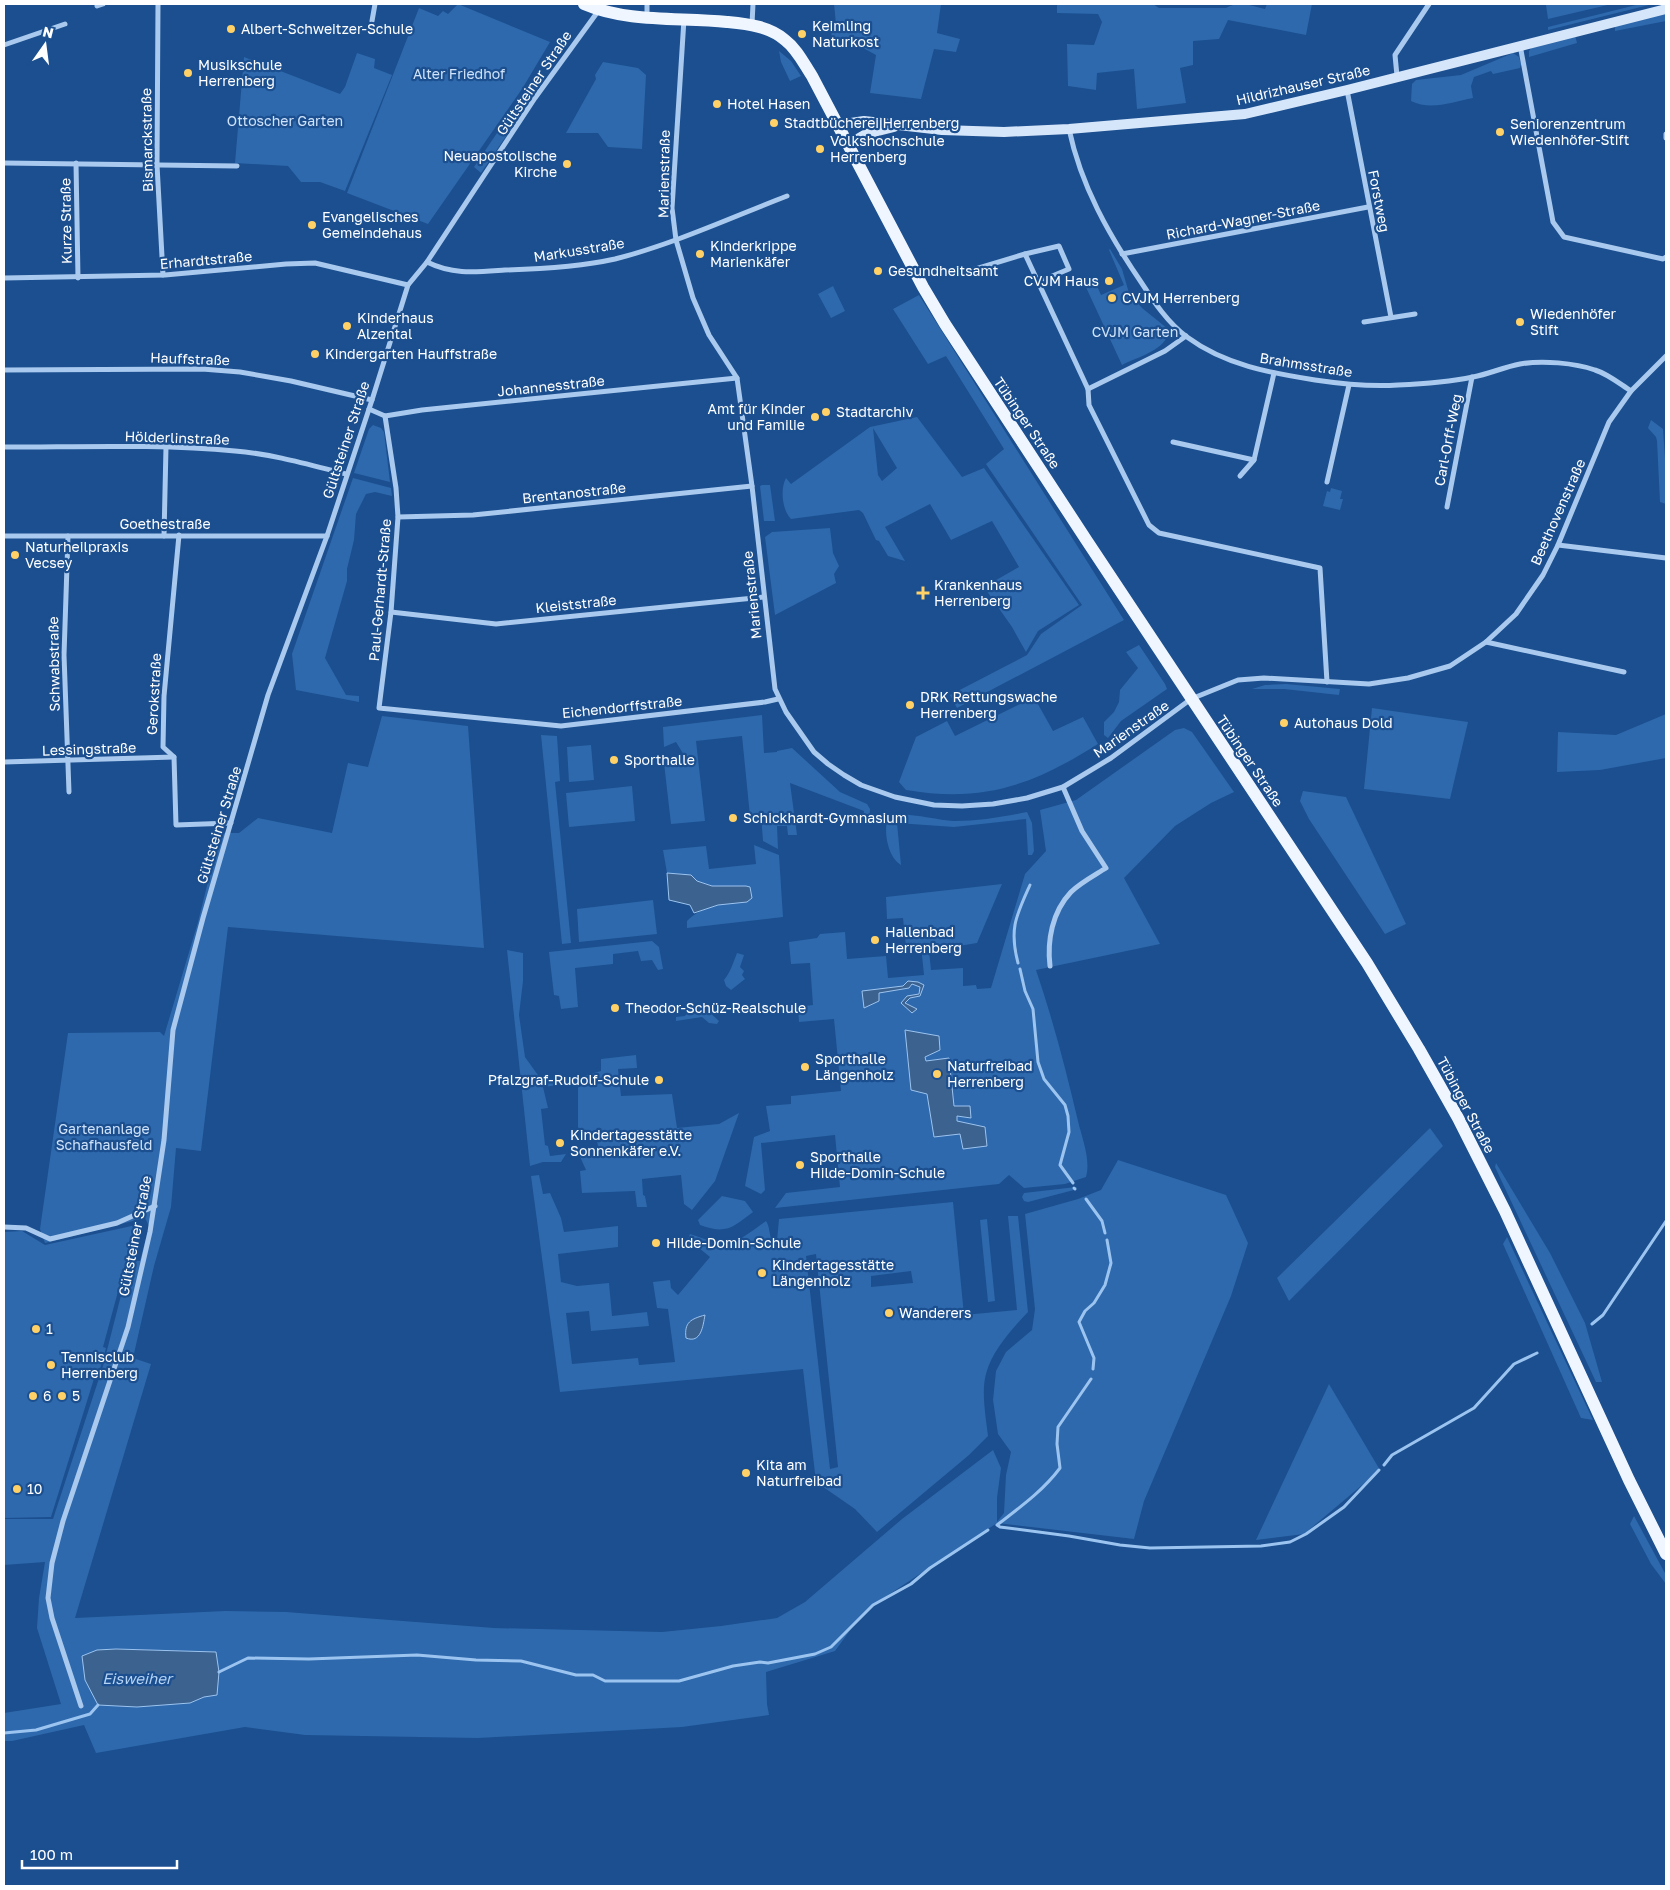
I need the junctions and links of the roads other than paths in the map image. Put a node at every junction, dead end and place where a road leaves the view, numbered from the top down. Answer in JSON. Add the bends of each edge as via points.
{"nodes":[{"id":1,"x":158,"y":4,"type":"edge"},
{"id":2,"x":375,"y":4,"type":"edge"},
{"id":3,"x":584,"y":4,"type":"edge"},
{"id":4,"x":647,"y":4,"type":"edge"},
{"id":5,"x":753,"y":4,"type":"edge"},
{"id":6,"x":1429,"y":4,"type":"edge"},
{"id":7,"x":1666,"y":9,"type":"edge"},
{"id":8,"x":599,"y":10,"type":"junction"},
{"id":9,"x":647,"y":17,"type":"junction"},
{"id":10,"x":684,"y":18,"type":"junction"},
{"id":11,"x":372,"y":22,"type":"dead end"},
{"id":12,"x":65,"y":24,"type":"dead end"},
{"id":13,"x":752,"y":25,"type":"junction"},
{"id":14,"x":1520,"y":45,"type":"junction"},
{"id":15,"x":4,"y":46,"type":"edge"},
{"id":16,"x":1397,"y":76,"type":"junction"},
{"id":17,"x":1347,"y":90,"type":"junction"},
{"id":18,"x":908,"y":126,"type":"junction"},
{"id":19,"x":840,"y":128,"type":"junction"},
{"id":20,"x":1069,"y":129,"type":"junction"},
{"id":21,"x":849,"y":144,"type":"junction"},
{"id":22,"x":4,"y":163,"type":"edge"},
{"id":23,"x":76,"y":163,"type":"junction"},
{"id":24,"x":157,"y":165,"type":"junction"},
{"id":25,"x":237,"y":166,"type":"dead end"},
{"id":26,"x":787,"y":196,"type":"dead end"},
{"id":27,"x":1368,"y":207,"type":"junction"},
{"id":28,"x":676,"y":240,"type":"junction"},
{"id":29,"x":1025,"y":254,"type":"junction"},
{"id":30,"x":1122,"y":254,"type":"junction"},
{"id":31,"x":1666,"y":258,"type":"edge"},
{"id":32,"x":426,"y":262,"type":"junction"},
{"id":33,"x":959,"y":274,"type":"dead end"},
{"id":34,"x":163,"y":275,"type":"junction"},
{"id":35,"x":4,"y":278,"type":"edge"},
{"id":36,"x":78,"y":278,"type":"junction"},
{"id":37,"x":1038,"y":282,"type":"junction"},
{"id":38,"x":408,"y":285,"type":"junction"},
{"id":39,"x":1416,"y":314,"type":"dead end"},
{"id":40,"x":1391,"y":317,"type":"junction"},
{"id":41,"x":1364,"y":322,"type":"dead end"},
{"id":42,"x":1186,"y":336,"type":"junction"},
{"id":43,"x":1666,"y":356,"type":"edge"},
{"id":44,"x":4,"y":370,"type":"edge"},
{"id":45,"x":1274,"y":373,"type":"junction"},
{"id":46,"x":1472,"y":377,"type":"junction"},
{"id":47,"x":737,"y":378,"type":"junction"},
{"id":48,"x":1349,"y":385,"type":"junction"},
{"id":49,"x":1088,"y":389,"type":"junction"},
{"id":50,"x":1631,"y":391,"type":"junction"},
{"id":51,"x":372,"y":400,"type":"junction"},
{"id":52,"x":369,"y":409,"type":"junction"},
{"id":53,"x":385,"y":416,"type":"junction"},
{"id":54,"x":1174,"y":442,"type":"dead end"},
{"id":55,"x":4,"y":447,"type":"edge"},
{"id":56,"x":166,"y":447,"type":"junction"},
{"id":57,"x":1254,"y":460,"type":"junction"},
{"id":58,"x":346,"y":474,"type":"junction"},
{"id":59,"x":1240,"y":476,"type":"dead end"},
{"id":60,"x":1327,"y":482,"type":"dead end"},
{"id":61,"x":752,"y":486,"type":"junction"},
{"id":62,"x":1447,"y":507,"type":"dead end"},
{"id":63,"x":398,"y":517,"type":"junction"},
{"id":64,"x":178,"y":535,"type":"junction"},
{"id":65,"x":4,"y":536,"type":"edge"},
{"id":66,"x":68,"y":536,"type":"junction"},
{"id":67,"x":164,"y":536,"type":"junction"},
{"id":68,"x":327,"y":536,"type":"junction"},
{"id":69,"x":1558,"y":545,"type":"junction"},
{"id":70,"x":1666,"y":558,"type":"edge"},
{"id":71,"x":764,"y":597,"type":"junction"},
{"id":72,"x":391,"y":612,"type":"junction"},
{"id":73,"x":1486,"y":642,"type":"junction"},
{"id":74,"x":1624,"y":672,"type":"dead end"},
{"id":75,"x":1327,"y":682,"type":"junction"},
{"id":76,"x":778,"y":699,"type":"junction"},
{"id":77,"x":1191,"y":700,"type":"junction"},
{"id":78,"x":379,"y":708,"type":"joint"},
{"id":79,"x":174,"y":757,"type":"junction"},
{"id":80,"x":4,"y":762,"type":"edge"},
{"id":81,"x":68,"y":762,"type":"junction"},
{"id":82,"x":1063,"y":787,"type":"junction"},
{"id":83,"x":69,"y":792,"type":"dead end"},
{"id":84,"x":231,"y":823,"type":"junction"},
{"id":85,"x":1050,"y":966,"type":"dead end"},
{"id":86,"x":155,"y":1206,"type":"junction"},
{"id":87,"x":4,"y":1227,"type":"edge"},
{"id":88,"x":1666,"y":1554,"type":"edge"},
{"id":89,"x":81,"y":1706,"type":"dead end"}],
"edges":[{"from":1,"to":24,"type":"street","name":"Bismarckstraße"},
{"from":2,"to":11,"type":"street"},
{"from":3,"to":8,"type":"main road","name":"Tübinger Straße"},
{"from":4,"to":9,"type":"street"},
{"from":5,"to":13,"type":"street"},
{"from":6,"to":16,"type":"street","via":[[1395,55]]},
{"from":7,"to":14,"type":"main road","name":"Hildrizhauser Straße"},
{"from":8,"to":9,"type":"main road","name":"Tübinger Straße"},
{"from":8,"to":32,"type":"street","name":"Gültsteiner Straße","via":[[535,98]]},
{"from":9,"to":10,"type":"main road","name":"Tübinger Straße"},
{"from":10,"to":13,"type":"main road","name":"Tübinger Straße"},
{"from":10,"to":28,"type":"street","name":"Marienstraße","via":[[672,208]]},
{"from":12,"to":15,"type":"street"},
{"from":13,"to":19,"type":"main road","name":"Tübinger Straße","via":[[786,41],[796,51]]},
{"from":14,"to":16,"type":"main road","name":"Hildrizhauser Straße"},
{"from":14,"to":31,"type":"street","via":[[1557,230],[1564,237]]},
{"from":16,"to":17,"type":"main road","name":"Hildrizhauser Straße"},
{"from":17,"to":20,"type":"main road","name":"Hildrizhauser Straße","via":[[1245,114]]},
{"from":17,"to":27,"type":"street","name":"Forstweg"},
{"from":18,"to":19,"type":"main road","name":"Hildrizhauser Straße","via":[[864,121]]},
{"from":18,"to":20,"type":"main road","name":"Hildrizhauser Straße","via":[[978,133]]},
{"from":18,"to":21,"type":"main road","name":"Hildrizhauser Straße","via":[[866,134]]},
{"from":19,"to":21,"type":"main road","name":"Tübinger Straße"},
{"from":20,"to":30,"type":"street","name":"Brahmsstraße","via":[[1082,175],[1106,228]]},
{"from":21,"to":77,"type":"main road","name":"Tübinger Straße","via":[[945,324]]},
{"from":22,"to":23,"type":"street"},
{"from":23,"to":24,"type":"street"},
{"from":23,"to":36,"type":"street","name":"Kurze Straße"},
{"from":24,"to":25,"type":"street"},
{"from":24,"to":34,"type":"street","name":"Bismarckstraße"},
{"from":26,"to":28,"type":"street","name":"Markusstraße"},
{"from":27,"to":30,"type":"street","name":"Richard-Wagner-Straße"},
{"from":27,"to":40,"type":"street","name":"Forstweg"},
{"from":28,"to":32,"type":"street","name":"Markusstraße","via":[[614,259],[548,269],[447,271]]},
{"from":28,"to":47,"type":"street","name":"Marienstraße","via":[[693,298],[709,335]]},
{"from":29,"to":33,"type":"street"},
{"from":29,"to":37,"type":"street"},
{"from":29,"to":37,"type":"street","via":[[1059,246],[1069,269]]},
{"from":30,"to":42,"type":"street","name":"Brahmsstraße","via":[[1160,310]]},
{"from":32,"to":38,"type":"street","name":"Gültsteiner Straße"},
{"from":34,"to":36,"type":"street","name":"Erhardtstraße"},
{"from":34,"to":38,"type":"street","name":"Erhardtstraße","via":[[315,263]]},
{"from":35,"to":36,"type":"street","name":"Erhardtstraße"},
{"from":37,"to":49,"type":"street"},
{"from":38,"to":51,"type":"street","name":"Gültsteiner Straße"},
{"from":39,"to":40,"type":"street"},
{"from":40,"to":41,"type":"street"},
{"from":42,"to":45,"type":"street","name":"Brahmsstraße","via":[[1226,359]]},
{"from":42,"to":49,"type":"street","via":[[1165,351]]},
{"from":43,"to":50,"type":"street","name":"Beethovenstraße"},
{"from":44,"to":51,"type":"street","name":"Hauffstraße","via":[[212,369],[291,380]]},
{"from":45,"to":48,"type":"street","name":"Brahmsstraße"},
{"from":45,"to":57,"type":"street"},
{"from":46,"to":48,"type":"street","name":"Brahmsstraße","via":[[1397,386]]},
{"from":46,"to":50,"type":"street","name":"Brahmsstraße","via":[[1522,364],[1572,363],[1597,370]]},
{"from":46,"to":62,"type":"street","name":"Carl-Orff-Weg"},
{"from":47,"to":53,"type":"street","name":"Johannesstraße"},
{"from":47,"to":61,"type":"street","name":"Marienstraße"},
{"from":48,"to":60,"type":"street"},
{"from":49,"to":75,"type":"street","via":[[1088,405],[1150,525],[1159,533],[1320,568]]},
{"from":50,"to":69,"type":"street","name":"Beethovenstraße","via":[[1609,422]]},
{"from":51,"to":52,"type":"street","name":"Gültsteiner Straße"},
{"from":52,"to":53,"type":"street"},
{"from":52,"to":58,"type":"street","name":"Gültsteiner Straße"},
{"from":53,"to":63,"type":"street","name":"Paul-Gerhardt-Straße"},
{"from":54,"to":57,"type":"street"},
{"from":55,"to":56,"type":"street","name":"Hölderlinstraße"},
{"from":56,"to":58,"type":"street","name":"Hölderlinstraße","via":[[237,451],[292,460]]},
{"from":56,"to":67,"type":"street"},
{"from":57,"to":59,"type":"street"},
{"from":58,"to":68,"type":"street","name":"Gültsteiner Straße"},
{"from":61,"to":63,"type":"street","name":"Brentanostraße","via":[[473,515]]},
{"from":61,"to":71,"type":"street","name":"Marienstraße"},
{"from":63,"to":72,"type":"street","name":"Paul-Gerhardt-Straße"},
{"from":64,"to":67,"type":"street","name":"Goethestraße"},
{"from":64,"to":68,"type":"street","name":"Goethestraße"},
{"from":64,"to":79,"type":"street","name":"Gerokstraße","via":[[164,696],[163,747]]},
{"from":65,"to":66,"type":"street","name":"Goethestraße"},
{"from":66,"to":67,"type":"street","name":"Goethestraße"},
{"from":66,"to":81,"type":"street","name":"Schwabstraße","via":[[64,655]]},
{"from":68,"to":84,"type":"street","name":"Gültsteiner Straße","via":[[268,695]]},
{"from":69,"to":70,"type":"street"},
{"from":69,"to":73,"type":"street","name":"Beethovenstraße","via":[[1543,575],[1516,614]]},
{"from":71,"to":72,"type":"street","name":"Kleiststraße","via":[[496,624]]},
{"from":71,"to":76,"type":"street","name":"Marienstraße","via":[[772,679]]},
{"from":72,"to":78,"type":"street","name":"Paul-Gerhardt-Straße"},
{"from":73,"to":74,"type":"street"},
{"from":73,"to":75,"type":"street","name":"Beethovenstraße","via":[[1450,666],[1408,678],[1369,684]]},
{"from":75,"to":77,"type":"street","name":"Beethovenstraße","via":[[1264,678],[1238,680]]},
{"from":76,"to":78,"type":"street","name":"Eichendorffstraße","via":[[561,726]]},
{"from":76,"to":82,"type":"street","name":"Marienstraße","via":[[814,752],[861,785],[886,795],[912,802],[962,806],[1027,798]]},
{"from":77,"to":82,"type":"street","name":"Marienstraße","via":[[1111,758]]},
{"from":77,"to":88,"type":"main road","name":"Tübinger Straße","via":[[1367,963],[1442,1089],[1509,1219]]},
{"from":79,"to":81,"type":"street","name":"Lessingstraße"},
{"from":79,"to":84,"type":"street","name":"Gerokstraße","via":[[176,825]]},
{"from":80,"to":81,"type":"street","name":"Lessingstraße"},
{"from":81,"to":83,"type":"street","name":"Schwabstraße"},
{"from":82,"to":85,"type":"street","via":[[1082,831],[1106,868],[1071,892],[1059,910],[1050,939]]},
{"from":84,"to":86,"type":"street","name":"Gültsteiner Straße","via":[[173,1030]]},
{"from":86,"to":87,"type":"street","via":[[117,1223],[50,1239],[26,1228]]},
{"from":86,"to":89,"type":"street","name":"Gültsteiner Straße","via":[[128,1327],[52,1563],[48,1598],[52,1618]]}]}
